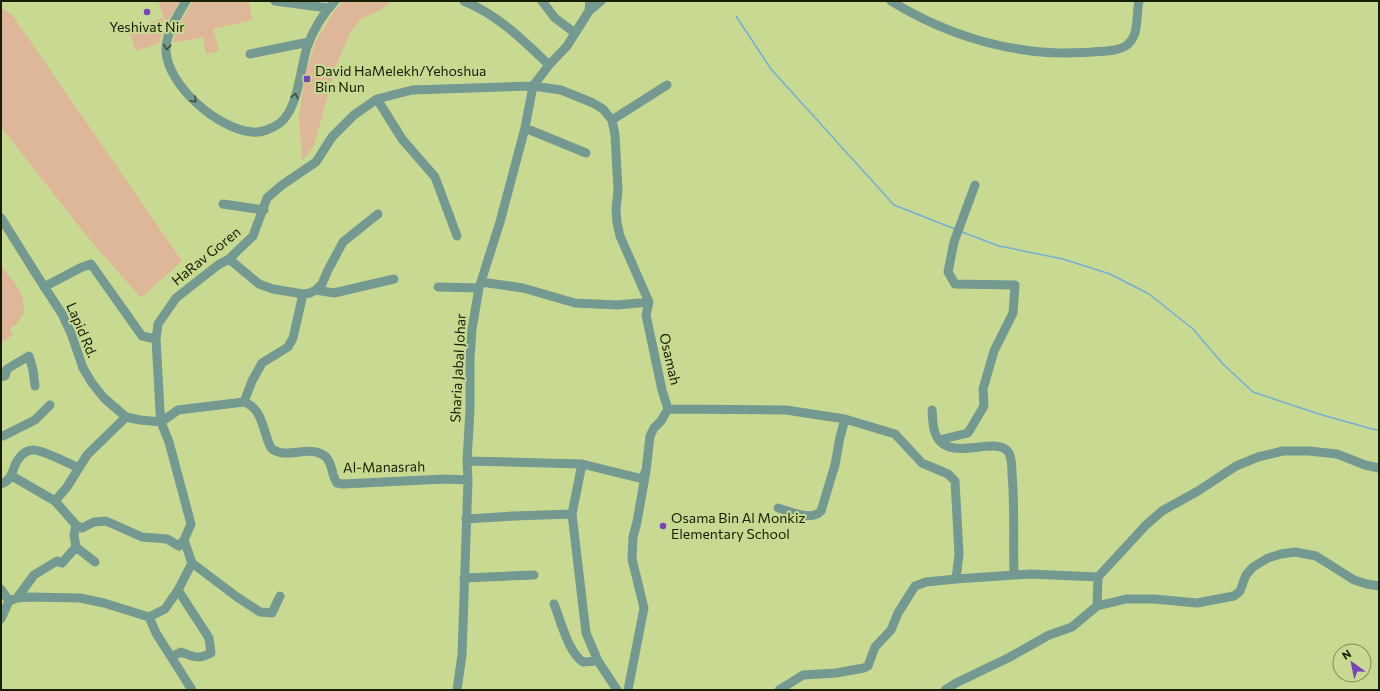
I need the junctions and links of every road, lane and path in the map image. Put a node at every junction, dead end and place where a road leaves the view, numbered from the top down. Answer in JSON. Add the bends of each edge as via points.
{"nodes":[{"id":1,"x":186,"y":1,"type":"edge"},
{"id":2,"x":277,"y":1,"type":"edge"},
{"id":3,"x":335,"y":1,"type":"edge"},
{"id":4,"x":464,"y":1,"type":"edge"},
{"id":5,"x":542,"y":1,"type":"edge"},
{"id":6,"x":590,"y":1,"type":"edge"},
{"id":7,"x":601,"y":1,"type":"edge"},
{"id":8,"x":891,"y":1,"type":"edge"},
{"id":9,"x":1139,"y":1,"type":"edge"},
{"id":10,"x":328,"y":8,"type":"junction"},
{"id":11,"x":589,"y":11,"type":"junction"},
{"id":12,"x":575,"y":33,"type":"junction"},
{"id":13,"x":309,"y":42,"type":"junction"},
{"id":14,"x":250,"y":54,"type":"dead end"},
{"id":15,"x":548,"y":65,"type":"junction"},
{"id":16,"x":667,"y":85,"type":"dead end"},
{"id":17,"x":533,"y":86,"type":"junction"},
{"id":18,"x":377,"y":99,"type":"junction"},
{"id":19,"x":612,"y":120,"type":"junction"},
{"id":20,"x":525,"y":128,"type":"junction"},
{"id":21,"x":586,"y":153,"type":"dead end"},
{"id":22,"x":975,"y":185,"type":"dead end"},
{"id":23,"x":223,"y":204,"type":"dead end"},
{"id":24,"x":264,"y":210,"type":"junction"},
{"id":25,"x":378,"y":214,"type":"dead end"},
{"id":26,"x":1,"y":218,"type":"edge"},
{"id":27,"x":457,"y":236,"type":"dead end"},
{"id":28,"x":229,"y":259,"type":"junction"},
{"id":29,"x":394,"y":279,"type":"dead end"},
{"id":30,"x":480,"y":285,"type":"junction"},
{"id":31,"x":44,"y":287,"type":"junction"},
{"id":32,"x":438,"y":287,"type":"dead end"},
{"id":33,"x":316,"y":290,"type":"junction"},
{"id":34,"x":303,"y":294,"type":"junction"},
{"id":35,"x":649,"y":302,"type":"junction"},
{"id":36,"x":156,"y":339,"type":"junction"},
{"id":37,"x":3,"y":370,"type":"edge"},
{"id":38,"x":35,"y":386,"type":"dead end"},
{"id":39,"x":244,"y":402,"type":"junction"},
{"id":40,"x":50,"y":405,"type":"dead end"},
{"id":41,"x":668,"y":410,"type":"junction"},
{"id":42,"x":932,"y":410,"type":"dead end"},
{"id":43,"x":126,"y":417,"type":"junction"},
{"id":44,"x":845,"y":419,"type":"junction"},
{"id":45,"x":161,"y":422,"type":"junction"},
{"id":46,"x":1,"y":436,"type":"edge"},
{"id":47,"x":938,"y":440,"type":"junction"},
{"id":48,"x":467,"y":461,"type":"junction"},
{"id":49,"x":582,"y":464,"type":"junction"},
{"id":50,"x":79,"y":468,"type":"junction"},
{"id":51,"x":1379,"y":468,"type":"edge"},
{"id":52,"x":646,"y":470,"type":"junction"},
{"id":53,"x":12,"y":476,"type":"junction"},
{"id":54,"x":468,"y":480,"type":"junction"},
{"id":55,"x":1,"y":484,"type":"edge"},
{"id":56,"x":55,"y":501,"type":"junction"},
{"id":57,"x":778,"y":508,"type":"dead end"},
{"id":58,"x":572,"y":514,"type":"junction"},
{"id":59,"x":466,"y":519,"type":"junction"},
{"id":60,"x":76,"y":525,"type":"junction"},
{"id":61,"x":184,"y":540,"type":"junction"},
{"id":62,"x":76,"y":547,"type":"junction"},
{"id":63,"x":95,"y":562,"type":"dead end"},
{"id":64,"x":192,"y":563,"type":"junction"},
{"id":65,"x":534,"y":575,"type":"dead end"},
{"id":66,"x":1014,"y":575,"type":"junction"},
{"id":67,"x":1098,"y":577,"type":"junction"},
{"id":68,"x":464,"y":578,"type":"junction"},
{"id":69,"x":956,"y":579,"type":"junction"},
{"id":70,"x":1379,"y":586,"type":"edge"},
{"id":71,"x":1,"y":589,"type":"edge"},
{"id":72,"x":178,"y":590,"type":"junction"},
{"id":73,"x":280,"y":596,"type":"dead end"},
{"id":74,"x":8,"y":599,"type":"edge"},
{"id":75,"x":554,"y":604,"type":"dead end"},
{"id":76,"x":1097,"y":606,"type":"junction"},
{"id":77,"x":149,"y":617,"type":"junction"},
{"id":78,"x":1,"y":619,"type":"edge"},
{"id":79,"x":171,"y":657,"type":"junction"},
{"id":80,"x":598,"y":661,"type":"junction"},
{"id":81,"x":192,"y":690,"type":"edge"},
{"id":82,"x":457,"y":690,"type":"edge"},
{"id":83,"x":617,"y":690,"type":"edge"},
{"id":84,"x":628,"y":690,"type":"edge"},
{"id":85,"x":779,"y":690,"type":"edge"},
{"id":86,"x":949,"y":690,"type":"edge"}],
"edges":[{"from":1,"to":13,"type":"street","one_way":true,"via":[[168,39],[166,50],[170,70],[183,89],[203,109],[237,129],[260,132],[275,126],[287,117],[294,103]]},
{"from":2,"to":10,"type":"street"},
{"from":3,"to":10,"type":"street"},
{"from":4,"to":15,"type":"street","via":[[500,20]]},
{"from":5,"to":12,"type":"street","via":[[555,18]]},
{"from":6,"to":11,"type":"street","name":"Sharia Jabal Johar"},
{"from":7,"to":11,"type":"street"},
{"from":8,"to":9,"type":"street","via":[[923,18],[974,38],[1006,47],[1070,53],[1105,51],[1126,46],[1134,35]]},
{"from":10,"to":13,"type":"street"},
{"from":11,"to":12,"type":"street","name":"Sharia Jabal Johar"},
{"from":12,"to":15,"type":"street","name":"Sharia Jabal Johar"},
{"from":13,"to":14,"type":"street"},
{"from":15,"to":17,"type":"street","name":"Sharia Jabal Johar"},
{"from":16,"to":19,"type":"street"},
{"from":17,"to":18,"type":"street","name":"HaRav Goren","via":[[412,90]]},
{"from":17,"to":19,"type":"street","via":[[561,90],[593,103],[603,109]]},
{"from":17,"to":20,"type":"street","name":"Sharia Jabal Johar"},
{"from":18,"to":24,"type":"street","name":"HaRav Goren","via":[[354,114],[332,137],[316,162],[267,198]]},
{"from":18,"to":27,"type":"street","via":[[402,138],[435,177]]},
{"from":19,"to":35,"type":"street","via":[[615,135],[618,230]]},
{"from":20,"to":21,"type":"street"},
{"from":20,"to":30,"type":"street","name":"Sharia Jabal Johar"},
{"from":22,"to":47,"type":"street","via":[[954,242],[948,272],[955,284],[1015,285],[1013,313],[994,351],[983,389],[984,406],[968,433]]},
{"from":23,"to":24,"type":"street"},
{"from":24,"to":28,"type":"street","name":"HaRav Goren","via":[[253,236]]},
{"from":25,"to":33,"type":"street","via":[[343,242],[322,284]]},
{"from":26,"to":31,"type":"street","name":"Lapid Rd."},
{"from":28,"to":34,"type":"street","via":[[259,284]]},
{"from":28,"to":36,"type":"street","name":"HaRav Goren","via":[[176,298],[158,324]]},
{"from":29,"to":33,"type":"street","via":[[334,292]]},
{"from":30,"to":32,"type":"street"},
{"from":30,"to":35,"type":"street","via":[[523,288],[575,303],[617,305]]},
{"from":30,"to":48,"type":"street","name":"Sharia Jabal Johar","via":[[472,329]]},
{"from":31,"to":36,"type":"street","via":[[91,264],[142,336]]},
{"from":31,"to":43,"type":"street","name":"Lapid Rd.","via":[[62,314],[83,368],[92,383],[104,398]]},
{"from":33,"to":34,"type":"street"},
{"from":34,"to":39,"type":"street","via":[[293,338],[288,347],[262,363]]},
{"from":35,"to":41,"type":"street","name":"Osamah","via":[[646,315]]},
{"from":36,"to":45,"type":"street","name":"HaRav Goren"},
{"from":37,"to":38,"type":"street","via":[[29,356]]},
{"from":39,"to":45,"type":"street","via":[[178,410]]},
{"from":39,"to":54,"type":"street","name":"Al-Manasrah","via":[[255,409],[271,448],[277,452],[320,453],[330,463],[338,483]]},
{"from":40,"to":46,"type":"street","via":[[35,420]]},
{"from":41,"to":44,"type":"street","via":[[786,410]]},
{"from":41,"to":52,"type":"street","via":[[650,436]]},
{"from":42,"to":47,"type":"street"},
{"from":43,"to":45,"type":"street"},
{"from":43,"to":50,"type":"street","via":[[87,455]]},
{"from":44,"to":57,"type":"street","via":[[821,511],[810,516]]},
{"from":44,"to":69,"type":"street","via":[[895,434],[922,463],[954,479],[959,554]]},
{"from":45,"to":61,"type":"street","name":"HaRav Goren","via":[[169,442],[191,524]]},
{"from":47,"to":66,"type":"street","via":[[952,448],[999,447],[1009,453],[1013,483]]},
{"from":48,"to":49,"type":"street"},
{"from":48,"to":54,"type":"street","name":"Sharia Jabal Johar"},
{"from":49,"to":52,"type":"street","via":[[644,479]]},
{"from":49,"to":58,"type":"street"},
{"from":50,"to":53,"type":"street","via":[[34,449],[25,452],[14,466]]},
{"from":50,"to":56,"type":"street"},
{"from":51,"to":67,"type":"street","via":[[1336,454],[1309,451],[1280,452],[1255,458],[1236,466],[1162,511]]},
{"from":52,"to":84,"type":"street","via":[[632,552],[634,571],[644,608]]},
{"from":53,"to":55,"type":"street"},
{"from":53,"to":56,"type":"street"},
{"from":54,"to":59,"type":"street","name":"Sharia Jabal Johar"},
{"from":56,"to":60,"type":"street"},
{"from":58,"to":59,"type":"street"},
{"from":58,"to":80,"type":"street","via":[[586,633]]},
{"from":59,"to":68,"type":"street","name":"Sharia Jabal Johar"},
{"from":60,"to":61,"type":"street","via":[[82,528],[94,522],[106,521],[142,537],[167,539],[179,546]]},
{"from":60,"to":62,"type":"street"},
{"from":61,"to":64,"type":"street"},
{"from":62,"to":63,"type":"street"},
{"from":62,"to":74,"type":"street","via":[[62,563],[57,561],[34,574]]},
{"from":64,"to":72,"type":"street"},
{"from":64,"to":73,"type":"street","via":[[260,612],[272,613]]},
{"from":65,"to":68,"type":"street"},
{"from":66,"to":67,"type":"street"},
{"from":66,"to":69,"type":"street"},
{"from":67,"to":76,"type":"street"},
{"from":68,"to":82,"type":"street","name":"Sharia Jabal Johar","via":[[462,655]]},
{"from":69,"to":85,"type":"street","via":[[926,582],[915,586],[891,630],[876,647],[867,667],[836,673],[803,675]]},
{"from":70,"to":76,"type":"street","via":[[1354,580],[1316,556],[1288,553],[1268,558],[1253,567],[1246,575],[1240,591],[1231,597],[1197,603],[1126,599]]},
{"from":71,"to":74,"type":"street"},
{"from":72,"to":77,"type":"street","via":[[164,609]]},
{"from":72,"to":79,"type":"street","via":[[209,638],[210,653],[201,658],[181,652]]},
{"from":74,"to":77,"type":"street","via":[[80,598]]},
{"from":74,"to":78,"type":"street"},
{"from":75,"to":80,"type":"street","via":[[576,657],[583,662]]},
{"from":76,"to":86,"type":"street","via":[[1072,627],[1049,635],[956,683]]},
{"from":77,"to":79,"type":"street"},
{"from":79,"to":81,"type":"street"},
{"from":80,"to":83,"type":"street"}]}
